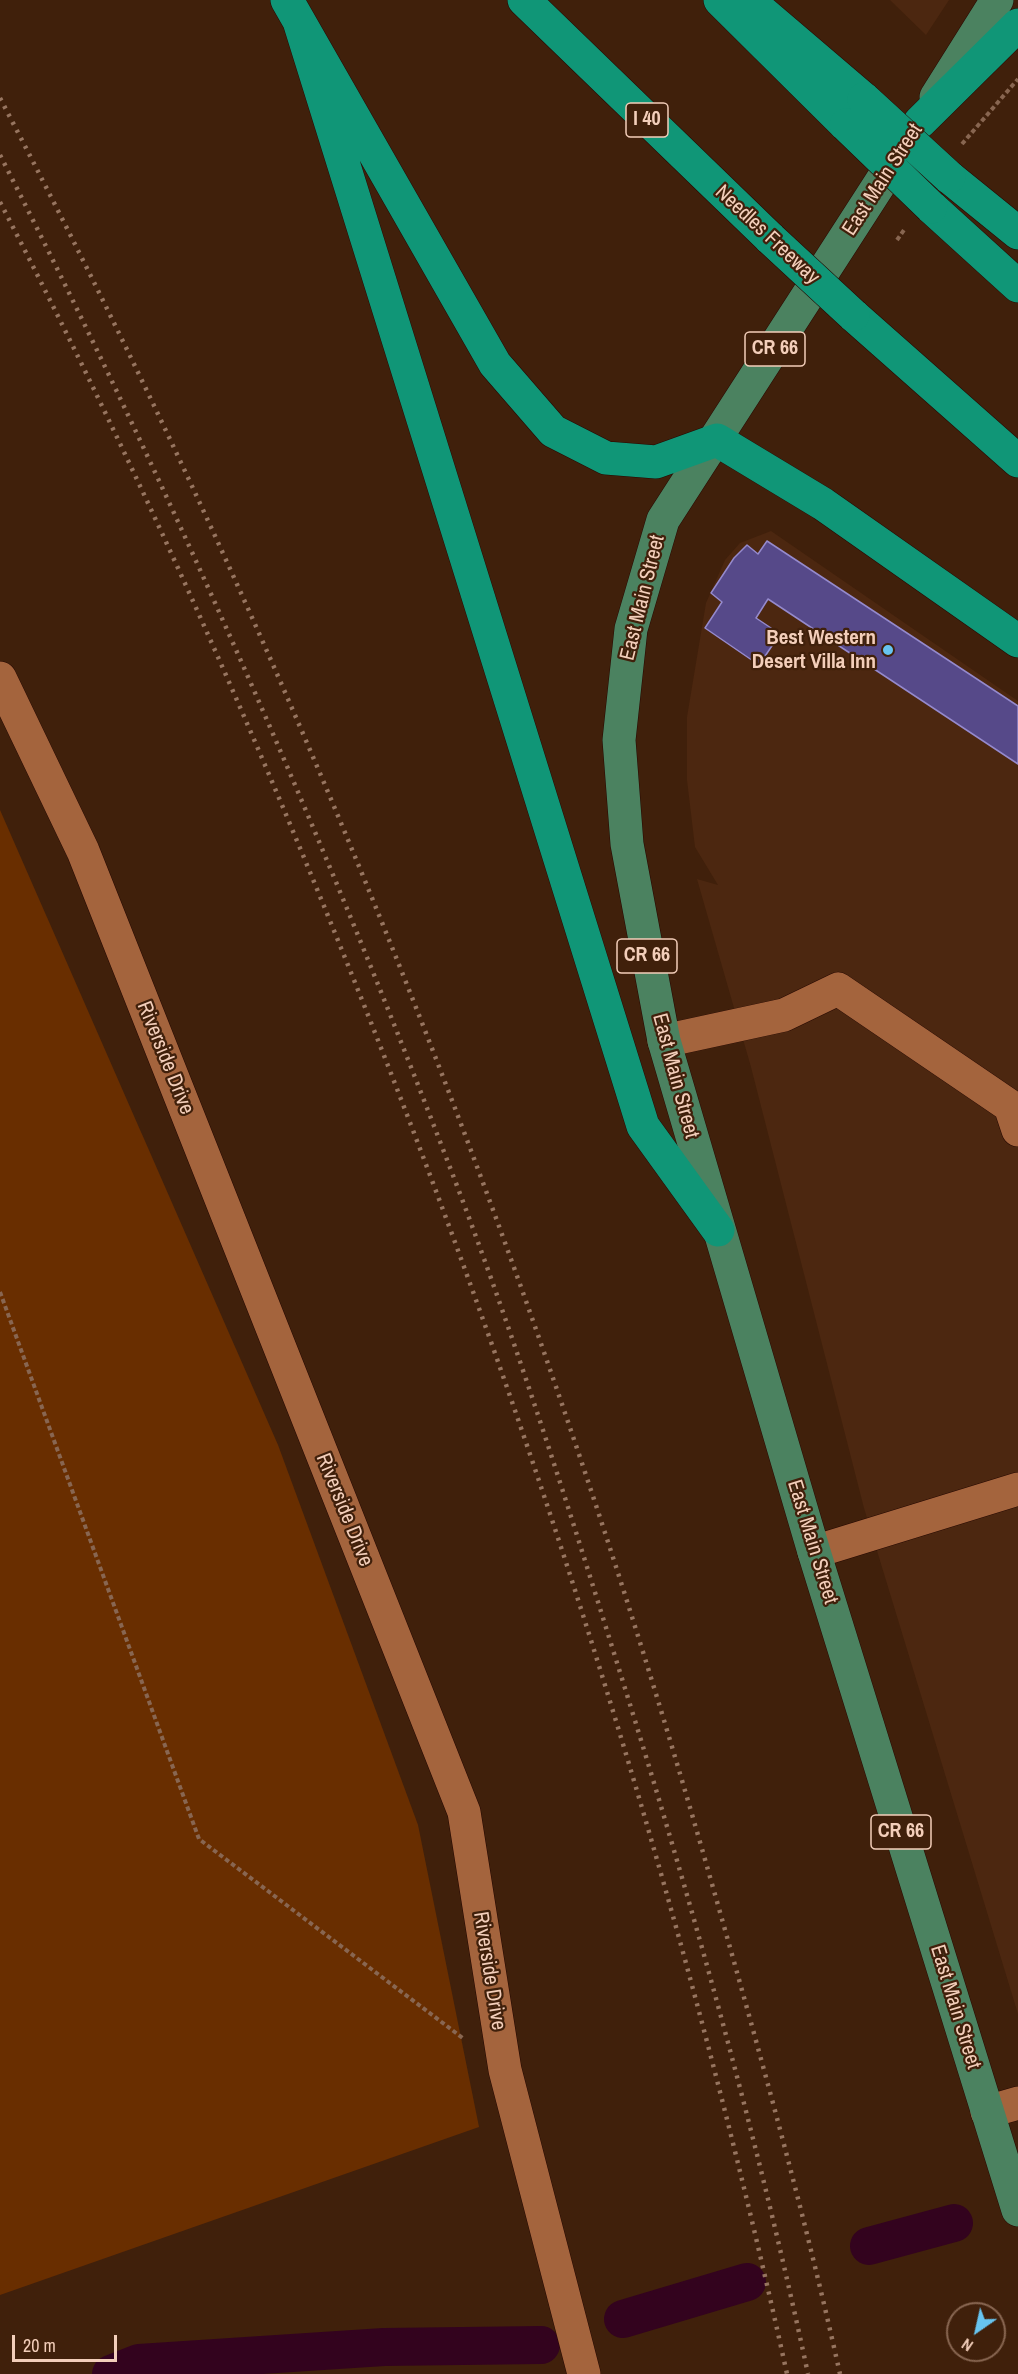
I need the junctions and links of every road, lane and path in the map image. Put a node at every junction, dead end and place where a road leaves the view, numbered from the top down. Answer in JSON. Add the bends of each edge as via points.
{"nodes":[{"id":1,"x":524,"y":0,"type":"edge"},
{"id":2,"x":720,"y":0,"type":"edge"},
{"id":3,"x":748,"y":0,"type":"edge"},
{"id":4,"x":998,"y":0,"type":"edge"},
{"id":5,"x":293,"y":10,"type":"edge"},
{"id":6,"x":1018,"y":25,"type":"edge"},
{"id":7,"x":920,"y":122,"type":"junction"},
{"id":8,"x":1018,"y":233,"type":"edge"},
{"id":9,"x":1018,"y":286,"type":"edge"},
{"id":10,"x":717,"y":440,"type":"junction"},
{"id":11,"x":1018,"y":461,"type":"edge"},
{"id":12,"x":1018,"y":641,"type":"edge"},
{"id":13,"x":0,"y":678,"type":"edge"},
{"id":14,"x":664,"y":1041,"type":"junction"},
{"id":15,"x":1018,"y":1130,"type":"edge"},
{"id":16,"x":718,"y":1230,"type":"junction"},
{"id":17,"x":0,"y":1292,"type":"edge"},
{"id":18,"x":1018,"y":1489,"type":"edge"},
{"id":19,"x":814,"y":1552,"type":"junction"},
{"id":20,"x":505,"y":2070,"type":"junction"},
{"id":21,"x":1018,"y":2103,"type":"edge"},
{"id":22,"x":987,"y":2112,"type":"junction"},
{"id":23,"x":1018,"y":2210,"type":"edge"},
{"id":24,"x":584,"y":2374,"type":"edge"}],
"edges":[{"from":1,"to":11,"type":"highway","name":"Needles Freeway","number":"I 40","bridge":true,"via":[[771,239]]},
{"from":2,"to":9,"type":"highway","bridge":true,"via":[[931,207]]},
{"from":3,"to":8,"type":"highway","bridge":true},
{"from":4,"to":7,"type":"main road","name":"East Main Street","number":"CR 66"},
{"from":5,"to":10,"type":"highway","via":[[495,364],[553,431],[606,458],[656,462]]},
{"from":5,"to":16,"type":"highway","via":[[643,1126]]},
{"from":6,"to":7,"type":"highway"},
{"from":7,"to":10,"type":"main road","name":"East Main Street","number":"CR 66"},
{"from":10,"to":12,"type":"highway","via":[[823,504]]},
{"from":10,"to":14,"type":"main road","name":"East Main Street","number":"CR 66","via":[[663,520],[631,629],[620,729],[627,844]]},
{"from":13,"to":20,"type":"street","name":"Riverside Drive","via":[[83,851],[464,1812]]},
{"from":14,"to":15,"type":"street","via":[[784,1015],[838,989],[1010,1106]]},
{"from":14,"to":16,"type":"main road","name":"East Main Street","number":"CR 66"},
{"from":16,"to":19,"type":"main road","name":"East Main Street","number":"CR 66"},
{"from":17,"to":20,"type":"path","via":[[199,1839]]},
{"from":18,"to":19,"type":"street"},
{"from":19,"to":22,"type":"main road","name":"East Main Street","number":"CR 66"},
{"from":20,"to":24,"type":"street","name":"Riverside Drive"},
{"from":21,"to":22,"type":"street"},
{"from":22,"to":23,"type":"main road","name":"East Main Street","number":"CR 66"}]}
